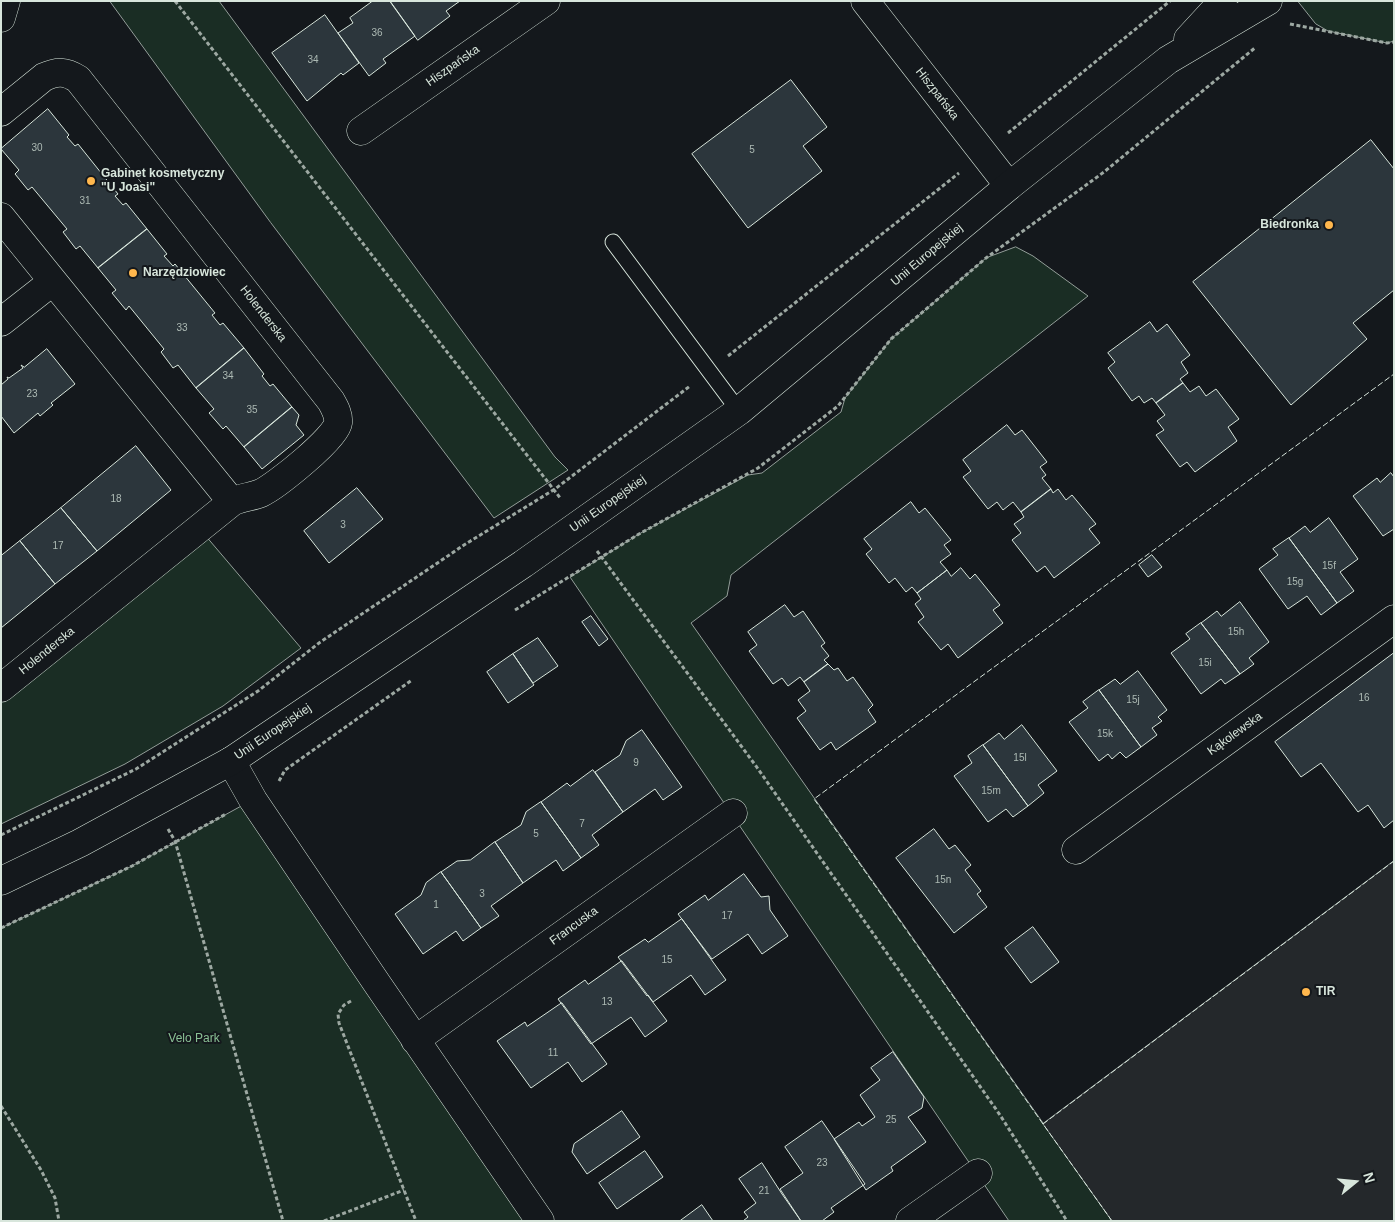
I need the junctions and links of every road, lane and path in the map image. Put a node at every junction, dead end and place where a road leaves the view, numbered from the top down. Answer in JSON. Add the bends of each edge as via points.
{"nodes":[{"id":1,"x":6,"y":1,"type":"edge"},
{"id":2,"x":175,"y":1,"type":"edge"},
{"id":3,"x":546,"y":1,"type":"edge"},
{"id":4,"x":865,"y":1,"type":"edge"},
{"id":5,"x":1170,"y":1,"type":"edge"},
{"id":6,"x":1223,"y":1,"type":"edge"},
{"id":7,"x":1268,"y":1,"type":"edge"},
{"id":8,"x":1,"y":18,"type":"edge"},
{"id":9,"x":1168,"y":60,"type":"junction"},
{"id":10,"x":1,"y":112,"type":"edge"},
{"id":11,"x":361,"y":131,"type":"dead end"},
{"id":12,"x":983,"y":153,"type":"junction"},
{"id":13,"x":1009,"y":186,"type":"junction"},
{"id":14,"x":1,"y":217,"type":"edge"},
{"id":15,"x":613,"y":242,"type":"dead end"},
{"id":16,"x":52,"y":282,"type":"junction"},
{"id":17,"x":1,"y":322,"type":"edge"},
{"id":18,"x":708,"y":371,"type":"junction"},
{"id":19,"x":739,"y":411,"type":"junction"},
{"id":20,"x":555,"y":489,"type":"junction"},
{"id":21,"x":232,"y":502,"type":"junction"},
{"id":22,"x":578,"y":525,"type":"junction"},
{"id":23,"x":1394,"y":619,"type":"edge"},
{"id":24,"x":1,"y":688,"type":"edge"},
{"id":25,"x":231,"y":761,"type":"junction"},
{"id":26,"x":733,"y":813,"type":"dead end"},
{"id":27,"x":1,"y":835,"type":"edge"},
{"id":28,"x":175,"y":841,"type":"dead end"},
{"id":29,"x":1076,"y":850,"type":"dead end"},
{"id":30,"x":1,"y":880,"type":"edge"},
{"id":31,"x":378,"y":985,"type":"junction"},
{"id":32,"x":415,"y":1040,"type":"junction"},
{"id":33,"x":1,"y":1106,"type":"edge"},
{"id":34,"x":978,"y":1173,"type":"dead end"},
{"id":35,"x":404,"y":1190,"type":"junction"},
{"id":36,"x":59,"y":1221,"type":"edge"},
{"id":37,"x":283,"y":1221,"type":"edge"},
{"id":38,"x":324,"y":1221,"type":"edge"},
{"id":39,"x":416,"y":1221,"type":"edge"},
{"id":40,"x":540,"y":1221,"type":"edge"},
{"id":41,"x":910,"y":1221,"type":"edge"},
{"id":42,"x":1067,"y":1221,"type":"edge"}],
"edges":[{"from":1,"to":8,"type":"street"},
{"from":2,"to":20,"type":"path"},
{"from":3,"to":11,"type":"street","name":"Hiszpańska"},
{"from":4,"to":12,"type":"street","name":"Hiszpańska"},
{"from":5,"to":12,"type":"path"},
{"from":6,"to":9,"type":"street","name":"Unii Europejskiej"},
{"from":7,"to":9,"type":"street","name":"Unii Europejskiej"},
{"from":9,"to":13,"type":"street","name":"Unii Europejskiej"},
{"from":10,"to":21,"type":"street","name":"Holenderska","via":[[52,73],[61,72],[78,79],[331,401],[337,412],[338,424],[334,434],[265,491]]},
{"from":12,"to":13,"type":"street","name":"Hiszpańska"},
{"from":12,"to":18,"type":"path"},
{"from":13,"to":19,"type":"street","name":"Unii Europejskiej"},
{"from":14,"to":16,"type":"street"},
{"from":15,"to":18,"type":"lane"},
{"from":16,"to":17,"type":"street"},
{"from":16,"to":21,"type":"street"},
{"from":18,"to":19,"type":"lane"},
{"from":18,"to":20,"type":"path"},
{"from":19,"to":22,"type":"street","name":"Unii Europejskiej"},
{"from":20,"to":22,"type":"path"},
{"from":20,"to":27,"type":"path","via":[[464,545],[319,644],[258,691],[136,769]]},
{"from":21,"to":24,"type":"street","name":"Holenderska"},
{"from":22,"to":25,"type":"street","name":"Unii Europejskiej"},
{"from":22,"to":42,"type":"path","via":[[756,766],[1000,1115]]},
{"from":23,"to":29,"type":"street","name":"Kąkolewska"},
{"from":25,"to":30,"type":"street","name":"Unii Europejskiej","via":[[80,844]]},
{"from":25,"to":31,"type":"street","via":[[253,800]]},
{"from":26,"to":32,"type":"street","name":"Francuska"},
{"from":28,"to":37,"type":"path"},
{"from":31,"to":32,"type":"street"},
{"from":31,"to":35,"type":"path","via":[[344,1005],[338,1014]]},
{"from":32,"to":40,"type":"street"},
{"from":33,"to":36,"type":"path","via":[[41,1170],[55,1198]]},
{"from":34,"to":41,"type":"street"},
{"from":35,"to":38,"type":"path"},
{"from":35,"to":39,"type":"path"}]}
